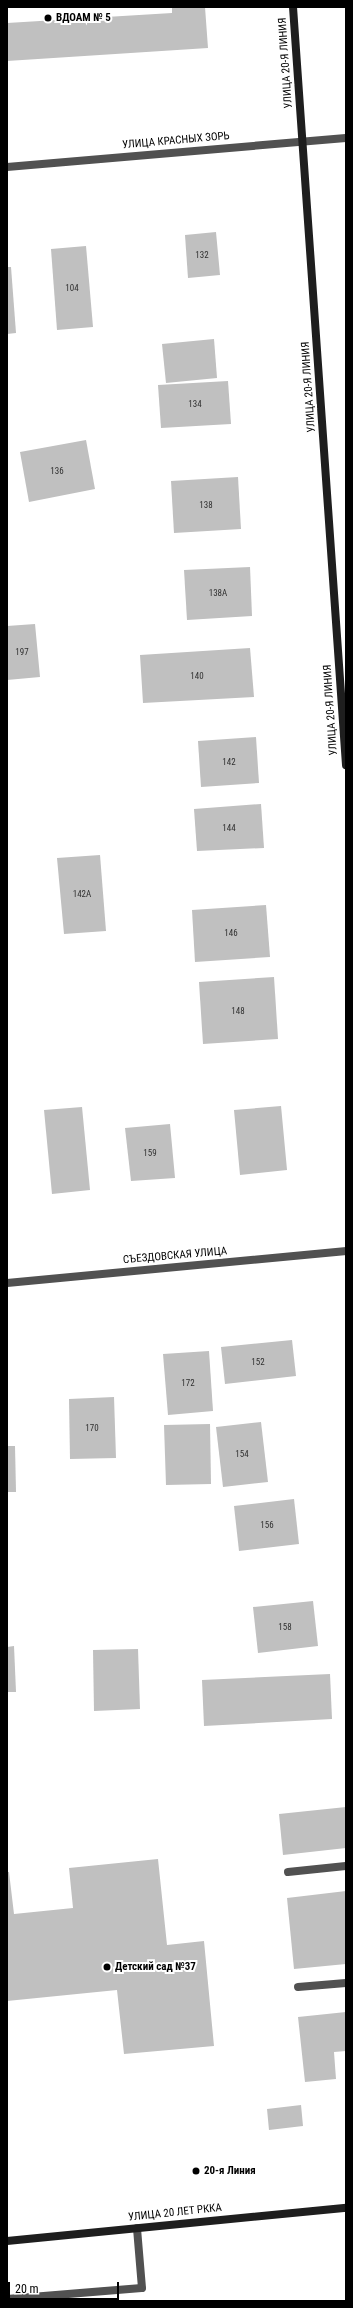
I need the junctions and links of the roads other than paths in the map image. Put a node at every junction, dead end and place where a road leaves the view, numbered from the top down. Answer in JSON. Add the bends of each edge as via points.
{"nodes":[{"id":1,"x":293,"y":7,"type":"edge"},
{"id":2,"x":346,"y":138,"type":"edge"},
{"id":3,"x":303,"y":141,"type":"junction"},
{"id":4,"x":7,"y":167,"type":"edge"},
{"id":5,"x":346,"y":765,"type":"edge"},
{"id":6,"x":346,"y":1251,"type":"edge"},
{"id":7,"x":7,"y":1283,"type":"edge"},
{"id":8,"x":346,"y":1866,"type":"edge"},
{"id":9,"x":288,"y":1872,"type":"dead end"},
{"id":10,"x":346,"y":1982,"type":"edge"},
{"id":11,"x":298,"y":1987,"type":"dead end"},
{"id":12,"x":346,"y":2208,"type":"edge"},
{"id":13,"x":137,"y":2228,"type":"junction"},
{"id":14,"x":7,"y":2241,"type":"edge"},
{"id":15,"x":7,"y":2299,"type":"edge"}],
"edges":[{"from":1,"to":3,"type":"main road","name":"УЛИЦА 20-Я ЛИНИЯ"},
{"from":2,"to":3,"type":"street","name":"УЛИЦА КРАСНЫХ ЗОРЬ"},
{"from":3,"to":4,"type":"street","name":"УЛИЦА КРАСНЫХ ЗОРЬ"},
{"from":3,"to":5,"type":"main road","name":"УЛИЦА 20-Я ЛИНИЯ"},
{"from":6,"to":7,"type":"street","name":"СЪЕЗДОВСКАЯ УЛИЦА"},
{"from":8,"to":9,"type":"street"},
{"from":10,"to":11,"type":"street"},
{"from":12,"to":13,"type":"main road","name":"УЛИЦА 20 ЛЕТ РККА"},
{"from":13,"to":14,"type":"main road","name":"УЛИЦА 20 ЛЕТ РККА"},
{"from":13,"to":15,"type":"street","via":[[142,2288]]}]}
